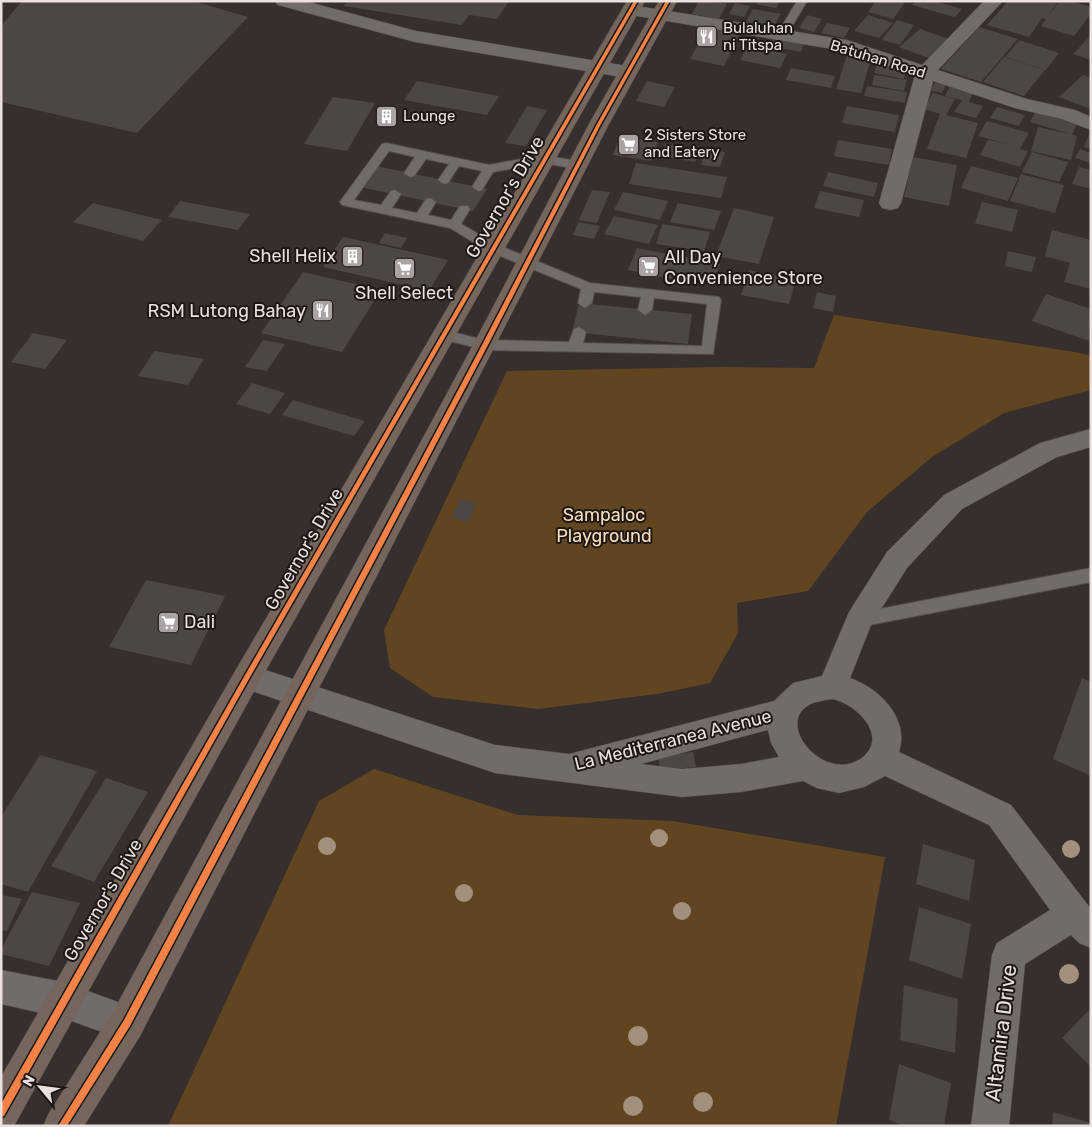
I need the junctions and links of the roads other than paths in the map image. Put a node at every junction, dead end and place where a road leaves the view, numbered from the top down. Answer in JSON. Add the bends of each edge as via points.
{"nodes":[{"id":1,"x":284,"y":1,"type":"edge"},
{"id":2,"x":802,"y":1,"type":"edge"},
{"id":3,"x":994,"y":1,"type":"edge"},
{"id":4,"x":633,"y":5,"type":"edge"},
{"id":5,"x":664,"y":8,"type":"edge"},
{"id":6,"x":781,"y":36,"type":"junction"},
{"id":7,"x":596,"y":68,"type":"junction"},
{"id":8,"x":627,"y":72,"type":"junction"},
{"id":9,"x":926,"y":73,"type":"junction"},
{"id":10,"x":1091,"y":124,"type":"edge"},
{"id":11,"x":423,"y":154,"type":"junction"},
{"id":12,"x":543,"y":159,"type":"junction"},
{"id":13,"x":456,"y":162,"type":"junction"},
{"id":14,"x":578,"y":165,"type":"junction"},
{"id":15,"x":489,"y":169,"type":"junction"},
{"id":16,"x":410,"y":173,"type":"dead end"},
{"id":17,"x":444,"y":180,"type":"dead end"},
{"id":18,"x":478,"y":187,"type":"dead end"},
{"id":19,"x":396,"y":194,"type":"dead end"},
{"id":20,"x":430,"y":202,"type":"dead end"},
{"id":21,"x":890,"y":203,"type":"dead end"},
{"id":22,"x":464,"y":209,"type":"dead end"},
{"id":23,"x":384,"y":210,"type":"junction"},
{"id":24,"x":420,"y":218,"type":"junction"},
{"id":25,"x":454,"y":225,"type":"junction"},
{"id":26,"x":493,"y":248,"type":"junction"},
{"id":27,"x":528,"y":261,"type":"junction"},
{"id":28,"x":588,"y":287,"type":"junction"},
{"id":29,"x":648,"y":293,"type":"junction"},
{"id":30,"x":585,"y":303,"type":"dead end"},
{"id":31,"x":645,"y":310,"type":"dead end"},
{"id":32,"x":579,"y":332,"type":"dead end"},
{"id":33,"x":443,"y":335,"type":"junction"},
{"id":34,"x":485,"y":345,"type":"junction"},
{"id":35,"x":576,"y":347,"type":"junction"},
{"id":36,"x":1091,"y":438,"type":"edge"},
{"id":37,"x":1091,"y":575,"type":"edge"},
{"id":38,"x":858,"y":620,"type":"junction"},
{"id":39,"x":247,"y":677,"type":"junction"},
{"id":40,"x":832,"y":686,"type":"junction"},
{"id":41,"x":300,"y":695,"type":"junction"},
{"id":42,"x":784,"y":712,"type":"junction"},
{"id":43,"x":881,"y":759,"type":"junction"},
{"id":44,"x":634,"y":765,"type":"junction"},
{"id":45,"x":805,"y":767,"type":"junction"},
{"id":46,"x":1082,"y":923,"type":"edge"},
{"id":47,"x":1,"y":986,"type":"edge"},
{"id":48,"x":63,"y":1000,"type":"junction"},
{"id":49,"x":127,"y":1023,"type":"junction"},
{"id":50,"x":1,"y":1113,"type":"edge"},
{"id":51,"x":62,"y":1126,"type":"edge"},
{"id":52,"x":990,"y":1126,"type":"edge"}],
"edges":[{"from":1,"to":7,"type":"street","via":[[415,36]]},
{"from":2,"to":6,"type":"lane"},
{"from":3,"to":9,"type":"street"},
{"from":4,"to":5,"type":"street","name":"Batuhan Road"},
{"from":4,"to":7,"type":"highway","name":"Governor's Drive"},
{"from":5,"to":6,"type":"street","name":"Batuhan Road"},
{"from":5,"to":8,"type":"highway"},
{"from":6,"to":9,"type":"street","name":"Batuhan Road","via":[[847,46]]},
{"from":7,"to":8,"type":"street"},
{"from":7,"to":12,"type":"highway","name":"Governor's Drive"},
{"from":8,"to":14,"type":"highway"},
{"from":9,"to":10,"type":"street","name":"Batuhan Road","via":[[1022,104],[1068,114]]},
{"from":9,"to":21,"type":"street"},
{"from":11,"to":13,"type":"lane"},
{"from":11,"to":16,"type":"lane"},
{"from":11,"to":23,"type":"lane","via":[[386,148],[346,202]]},
{"from":12,"to":14,"type":"lane"},
{"from":12,"to":15,"type":"lane"},
{"from":12,"to":26,"type":"highway","name":"Governor's Drive"},
{"from":13,"to":15,"type":"lane"},
{"from":13,"to":17,"type":"lane"},
{"from":14,"to":27,"type":"highway"},
{"from":15,"to":18,"type":"lane"},
{"from":19,"to":23,"type":"lane"},
{"from":20,"to":24,"type":"lane"},
{"from":22,"to":25,"type":"lane"},
{"from":23,"to":24,"type":"lane"},
{"from":24,"to":25,"type":"lane"},
{"from":25,"to":26,"type":"lane"},
{"from":26,"to":27,"type":"lane"},
{"from":26,"to":33,"type":"highway","name":"Governor's Drive"},
{"from":27,"to":28,"type":"lane"},
{"from":27,"to":34,"type":"highway"},
{"from":28,"to":29,"type":"lane"},
{"from":28,"to":30,"type":"lane"},
{"from":29,"to":31,"type":"lane"},
{"from":29,"to":35,"type":"lane","via":[[714,300],[708,351],[639,344]]},
{"from":32,"to":35,"type":"lane"},
{"from":33,"to":34,"type":"lane"},
{"from":33,"to":39,"type":"highway","name":"Governor's Drive"},
{"from":34,"to":35,"type":"lane"},
{"from":34,"to":41,"type":"highway"},
{"from":36,"to":38,"type":"street","via":[[1049,450],[953,502],[897,560]]},
{"from":37,"to":38,"type":"lane"},
{"from":38,"to":40,"type":"street"},
{"from":39,"to":41,"type":"street","name":"La Mediterranea Avenue"},
{"from":39,"to":48,"type":"highway","name":"Governor's Drive"},
{"from":40,"to":42,"type":"street","via":[[802,692],[791,700]]},
{"from":40,"to":43,"type":"street","via":[[848,689],[874,707],[886,732],[886,746]]},
{"from":41,"to":44,"type":"street","name":"La Mediterranea Avenue","via":[[495,759],[562,768]]},
{"from":41,"to":49,"type":"highway"},
{"from":42,"to":44,"type":"street","name":"La Mediterranea Avenue"},
{"from":42,"to":45,"type":"street","via":[[781,726],[784,740],[792,755]]},
{"from":43,"to":45,"type":"street","via":[[856,777],[838,779]]},
{"from":43,"to":46,"type":"street","via":[[1000,815]]},
{"from":44,"to":45,"type":"street","name":"La Mediterranea Avenue","via":[[682,783],[740,778]]},
{"from":46,"to":52,"type":"street","name":"Altamira Drive","via":[[1009,955]]},
{"from":47,"to":48,"type":"street"},
{"from":48,"to":49,"type":"street"},
{"from":48,"to":50,"type":"highway","name":"Governor's Drive"},
{"from":49,"to":51,"type":"highway"}]}
